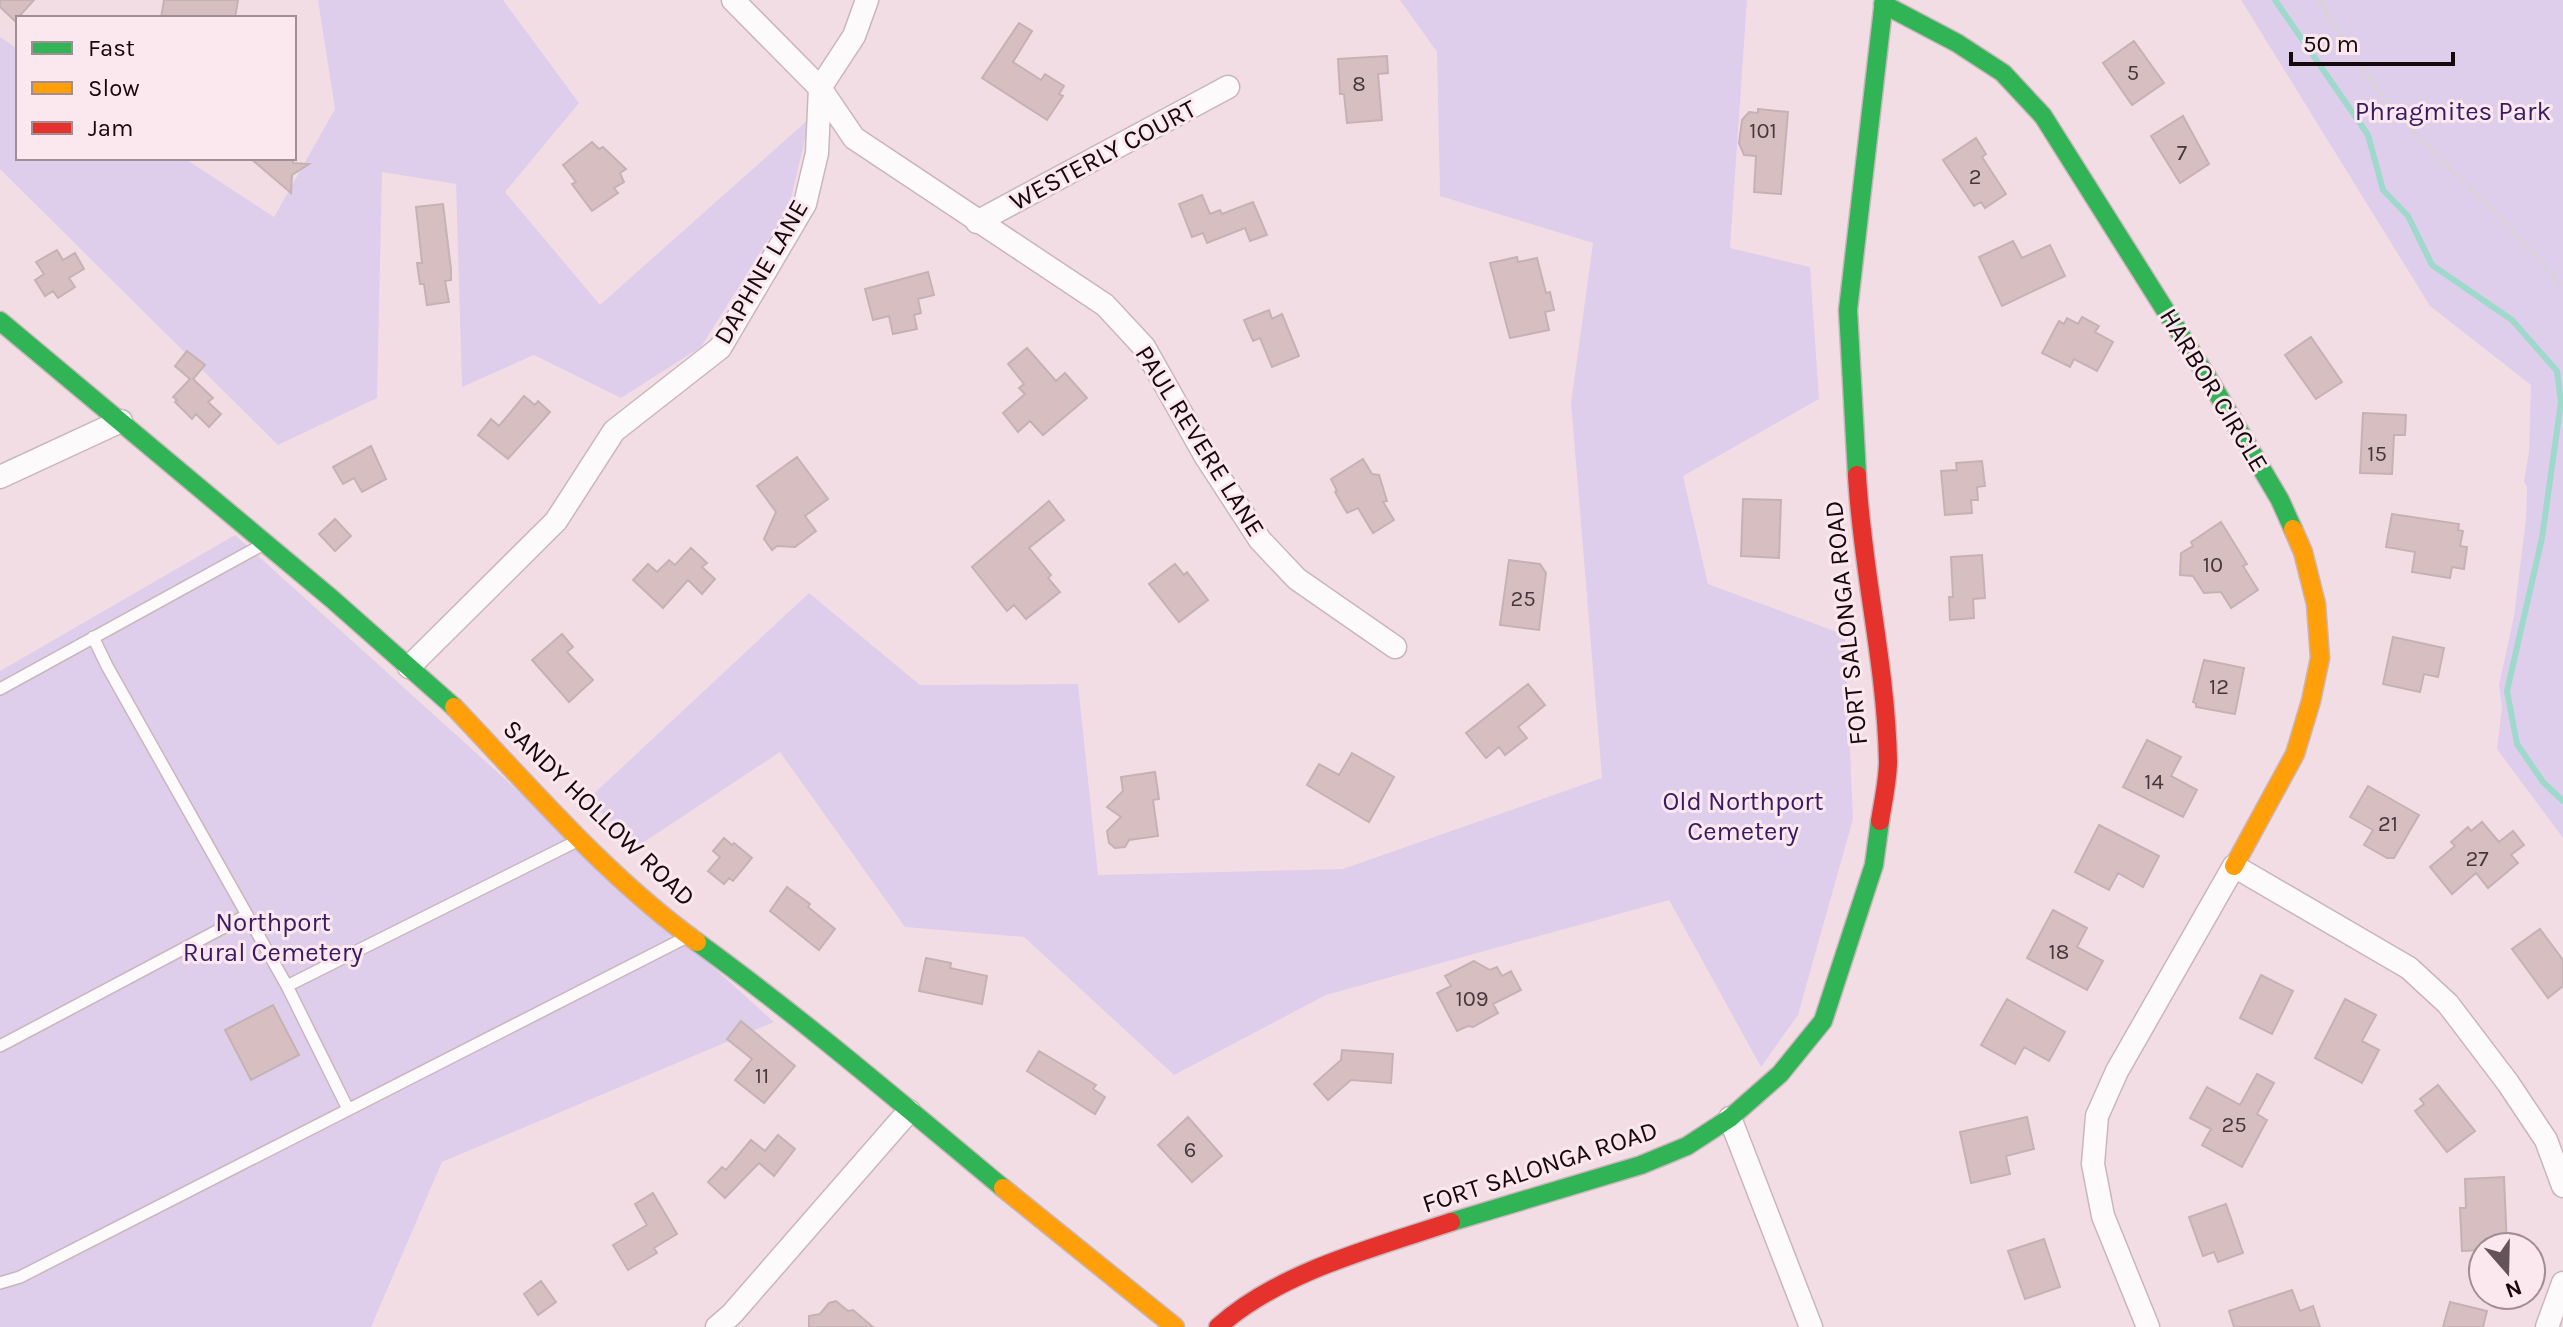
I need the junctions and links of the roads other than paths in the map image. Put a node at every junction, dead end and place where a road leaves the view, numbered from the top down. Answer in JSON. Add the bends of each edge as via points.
{"nodes":[{"id":1,"x":733,"y":0,"type":"edge"},
{"id":2,"x":867,"y":0,"type":"edge"},
{"id":3,"x":1884,"y":2,"type":"edge"},
{"id":4,"x":1228,"y":87,"type":"dead end"},
{"id":5,"x":820,"y":88,"type":"junction"},
{"id":6,"x":977,"y":222,"type":"junction"},
{"id":7,"x":0,"y":321,"type":"edge"},
{"id":8,"x":121,"y":421,"type":"junction"},
{"id":9,"x":0,"y":477,"type":"edge"},
{"id":10,"x":266,"y":543,"type":"junction"},
{"id":11,"x":93,"y":637,"type":"junction"},
{"id":12,"x":1395,"y":647,"type":"dead end"},
{"id":13,"x":409,"y":667,"type":"junction"},
{"id":14,"x":0,"y":689,"type":"edge"},
{"id":15,"x":581,"y":839,"type":"junction"},
{"id":16,"x":2234,"y":866,"type":"junction"},
{"id":17,"x":247,"y":915,"type":"junction"},
{"id":18,"x":689,"y":936,"type":"junction"},
{"id":19,"x":287,"y":986,"type":"junction"},
{"id":20,"x":0,"y":1046,"type":"edge"},
{"id":21,"x":348,"y":1109,"type":"junction"},
{"id":22,"x":909,"y":1111,"type":"junction"},
{"id":23,"x":1730,"y":1118,"type":"junction"},
{"id":24,"x":2563,"y":1186,"type":"edge"},
{"id":25,"x":0,"y":1283,"type":"edge"},
{"id":26,"x":2563,"y":1283,"type":"edge"},
{"id":27,"x":717,"y":1327,"type":"edge"},
{"id":28,"x":1175,"y":1327,"type":"edge"},
{"id":29,"x":1218,"y":1327,"type":"edge"},
{"id":30,"x":1811,"y":1327,"type":"edge"},
{"id":31,"x":2148,"y":1327,"type":"edge"},
{"id":32,"x":2547,"y":1327,"type":"edge"}],
"edges":[{"from":1,"to":5,"type":"street","name":"PAUL REVERE LANE"},
{"from":2,"to":5,"type":"street","via":[[854,36]]},
{"from":3,"to":16,"type":"street","name":"HARBOR CIRCLE","via":[[2003,73],[2043,116],[2211,383],[2280,500],[2303,552],[2316,604],[2320,658],[2311,701],[2295,754]]},
{"from":3,"to":23,"type":"street","name":"FORT SALONGA ROAD","via":[[1848,310],[1860,529],[1875,613],[1888,764],[1874,865],[1823,1021],[1780,1074]]},
{"from":4,"to":6,"type":"street","name":"WESTERLY COURT"},
{"from":5,"to":6,"type":"street","name":"PAUL REVERE LANE","via":[[854,138]]},
{"from":5,"to":13,"type":"street","name":"DAPHNE LANE","via":[[817,153],[805,204],[720,348],[614,431],[556,521]]},
{"from":6,"to":12,"type":"street","name":"PAUL REVERE LANE","via":[[1105,305],[1144,347],[1260,540],[1297,579]]},
{"from":7,"to":8,"type":"street","name":"SANDY HOLLOW ROAD"},
{"from":8,"to":9,"type":"street"},
{"from":8,"to":10,"type":"street","name":"SANDY HOLLOW ROAD"},
{"from":10,"to":11,"type":"lane"},
{"from":10,"to":13,"type":"street","name":"SANDY HOLLOW ROAD"},
{"from":11,"to":14,"type":"lane"},
{"from":11,"to":17,"type":"lane"},
{"from":13,"to":15,"type":"street","name":"SANDY HOLLOW ROAD"},
{"from":15,"to":18,"type":"street","name":"SANDY HOLLOW ROAD"},
{"from":15,"to":19,"type":"lane"},
{"from":16,"to":24,"type":"street","via":[[2409,968],[2448,1004],[2546,1140]]},
{"from":16,"to":31,"type":"street","name":"HARBOR CIRCLE","via":[[2117,1071],[2097,1116],[2093,1164],[2103,1216]]},
{"from":17,"to":19,"type":"lane"},
{"from":17,"to":20,"type":"lane"},
{"from":18,"to":21,"type":"lane"},
{"from":18,"to":22,"type":"street","name":"SANDY HOLLOW ROAD"},
{"from":19,"to":21,"type":"lane"},
{"from":21,"to":25,"type":"lane"},
{"from":22,"to":27,"type":"street"},
{"from":22,"to":28,"type":"street","name":"SANDY HOLLOW ROAD"},
{"from":23,"to":29,"type":"street","name":"FORT SALONGA ROAD","via":[[1687,1146],[1641,1165],[1289,1279]]},
{"from":23,"to":30,"type":"street"},
{"from":26,"to":32,"type":"street"}]}
